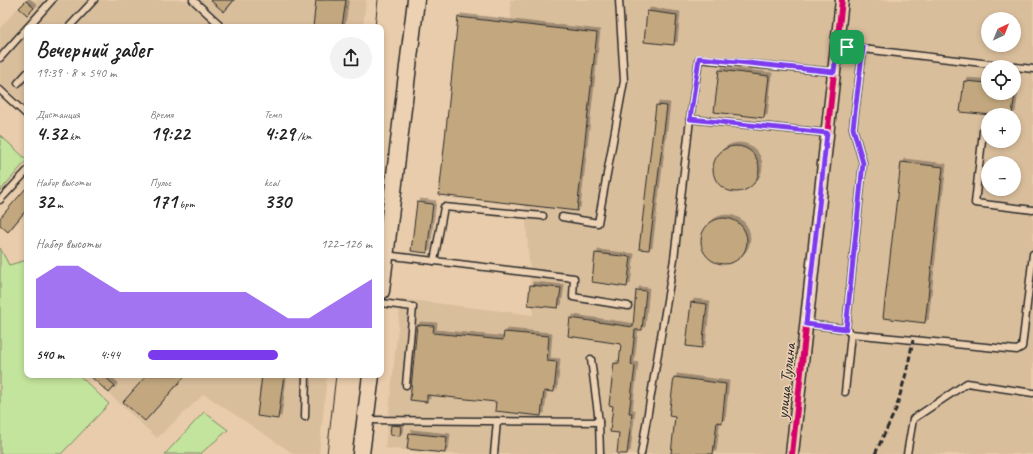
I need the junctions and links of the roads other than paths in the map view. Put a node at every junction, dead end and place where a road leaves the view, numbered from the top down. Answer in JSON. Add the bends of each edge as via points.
{"nodes":[{"id":1,"x":52,"y":0,"type":"edge"},
{"id":2,"x":94,"y":0,"type":"edge"},
{"id":3,"x":193,"y":0,"type":"edge"},
{"id":4,"x":416,"y":0,"type":"edge"},
{"id":5,"x":619,"y":0,"type":"edge"},
{"id":6,"x":842,"y":0,"type":"edge"},
{"id":7,"x":31,"y":24,"type":"edge"},
{"id":8,"x":72,"y":24,"type":"edge"},
{"id":9,"x":218,"y":24,"type":"edge"},
{"id":10,"x":24,"y":32,"type":"edge"},
{"id":11,"x":837,"y":46,"type":"junction"},
{"id":12,"x":863,"y":48,"type":"junction"},
{"id":13,"x":0,"y":58,"type":"edge"},
{"id":14,"x":1033,"y":69,"type":"edge"},
{"id":15,"x":834,"y":72,"type":"junction"},
{"id":16,"x":24,"y":76,"type":"edge"},
{"id":17,"x":18,"y":82,"type":"dead end"},
{"id":18,"x":0,"y":90,"type":"edge"},
{"id":19,"x":24,"y":112,"type":"edge"},
{"id":20,"x":690,"y":119,"type":"junction"},
{"id":21,"x":827,"y":133,"type":"junction"},
{"id":22,"x":981,"y":148,"type":"edge"},
{"id":23,"x":24,"y":173,"type":"edge"},
{"id":24,"x":0,"y":200,"type":"edge"},
{"id":25,"x":1033,"y":210,"type":"edge"},
{"id":26,"x":543,"y":216,"type":"dead end"},
{"id":27,"x":562,"y":218,"type":"dead end"},
{"id":28,"x":1033,"y":254,"type":"edge"},
{"id":29,"x":385,"y":255,"type":"junction"},
{"id":30,"x":434,"y":261,"type":"junction"},
{"id":31,"x":384,"y":264,"type":"edge"},
{"id":32,"x":384,"y":303,"type":"edge"},
{"id":33,"x":628,"y":306,"type":"dead end"},
{"id":34,"x":806,"y":324,"type":"junction"},
{"id":35,"x":846,"y":329,"type":"junction"},
{"id":36,"x":851,"y":334,"type":"junction"},
{"id":37,"x":591,"y":359,"type":"dead end"},
{"id":38,"x":306,"y":378,"type":"edge"},
{"id":39,"x":371,"y":378,"type":"edge"},
{"id":40,"x":406,"y":385,"type":"dead end"},
{"id":41,"x":845,"y":392,"type":"dead end"},
{"id":42,"x":1033,"y":393,"type":"edge"},
{"id":43,"x":305,"y":417,"type":"dead end"},
{"id":44,"x":366,"y":420,"type":"junction"},
{"id":45,"x":497,"y":421,"type":"junction"},
{"id":46,"x":598,"y":422,"type":"junction"},
{"id":47,"x":494,"y":453,"type":"edge"},
{"id":48,"x":362,"y":454,"type":"edge"},
{"id":49,"x":501,"y":454,"type":"edge"},
{"id":50,"x":600,"y":454,"type":"edge"},
{"id":51,"x":641,"y":454,"type":"edge"},
{"id":52,"x":792,"y":454,"type":"edge"},
{"id":53,"x":906,"y":454,"type":"edge"}],
"edges":[{"from":1,"to":7,"type":"lane"},
{"from":2,"to":8,"type":"lane"},
{"from":3,"to":9,"type":"lane"},
{"from":4,"to":29,"type":"main road"},
{"from":5,"to":27,"type":"lane","via":[[624,81],[598,223]]},
{"from":6,"to":11,"type":"street","name":"улица Тулина"},
{"from":10,"to":13,"type":"lane"},
{"from":11,"to":12,"type":"lane"},
{"from":11,"to":15,"type":"street","name":"улица Тулина"},
{"from":12,"to":14,"type":"lane"},
{"from":12,"to":35,"type":"lane","via":[[853,128],[863,163]]},
{"from":15,"to":20,"type":"lane","via":[[699,58]]},
{"from":15,"to":21,"type":"street","name":"улица Тулина"},
{"from":16,"to":17,"type":"lane"},
{"from":18,"to":19,"type":"lane"},
{"from":20,"to":21,"type":"lane"},
{"from":20,"to":51,"type":"lane","via":[[674,259]]},
{"from":21,"to":34,"type":"street","name":"улица Тулина"},
{"from":22,"to":25,"type":"lane","via":[[975,203]]},
{"from":23,"to":24,"type":"lane"},
{"from":26,"to":30,"type":"lane","via":[[444,207]]},
{"from":28,"to":36,"type":"lane","via":[[1022,347],[1016,350]]},
{"from":29,"to":30,"type":"lane"},
{"from":29,"to":31,"type":"main road"},
{"from":30,"to":33,"type":"lane","via":[[574,278],[574,297]]},
{"from":32,"to":40,"type":"lane","via":[[413,307]]},
{"from":34,"to":35,"type":"lane"},
{"from":34,"to":52,"type":"street","name":"улица Тулина"},
{"from":35,"to":36,"type":"lane"},
{"from":36,"to":41,"type":"lane"},
{"from":37,"to":46,"type":"lane"},
{"from":38,"to":43,"type":"lane"},
{"from":39,"to":44,"type":"main road"},
{"from":42,"to":53,"type":"lane","via":[[967,383],[913,419]]},
{"from":44,"to":45,"type":"lane"},
{"from":44,"to":48,"type":"main road"},
{"from":45,"to":46,"type":"lane"},
{"from":45,"to":47,"type":"lane"},
{"from":46,"to":50,"type":"lane"},
{"from":47,"to":49,"type":"lane"}]}
